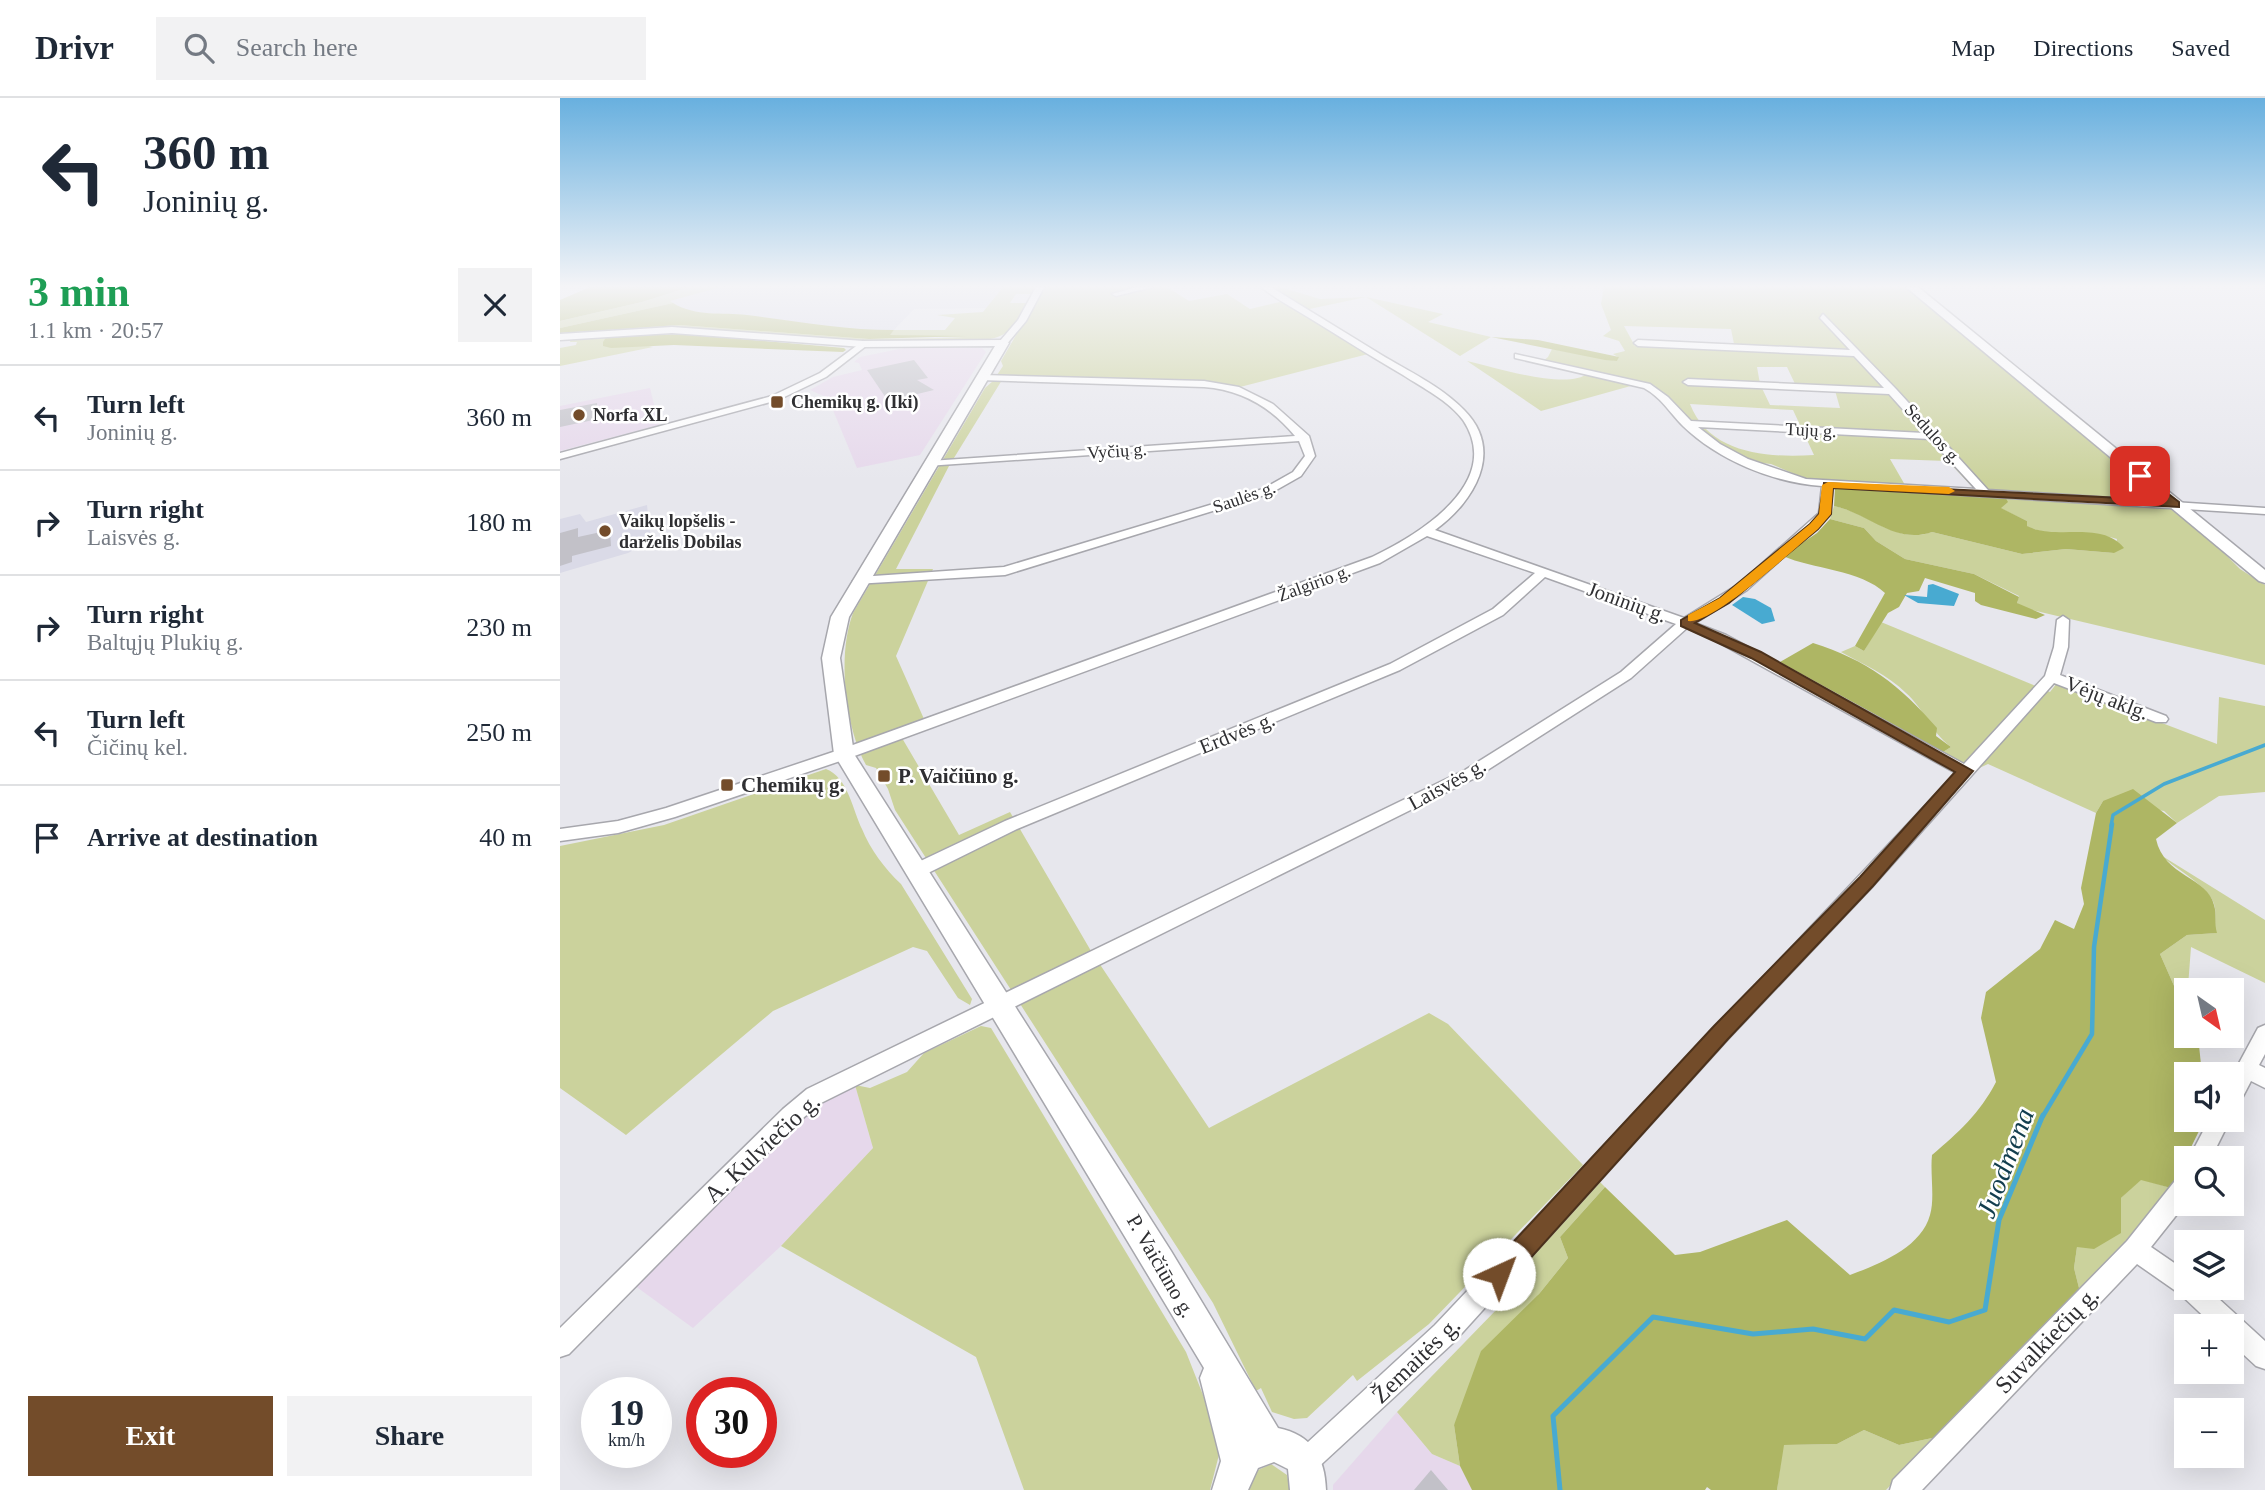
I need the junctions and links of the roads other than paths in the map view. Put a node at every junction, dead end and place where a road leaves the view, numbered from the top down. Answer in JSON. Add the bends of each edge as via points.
{"nodes":[{"id":1,"x":852,"y":352,"type":"edge"},
{"id":2,"x":998,"y":352,"type":"edge"},
{"id":3,"x":1371,"y":352,"type":"edge"},
{"id":4,"x":1832,"y":352,"type":"edge"},
{"id":5,"x":1990,"y":352,"type":"edge"},
{"id":6,"x":1855,"y":353,"type":"joint"},
{"id":7,"x":1518,"y":356,"type":"dead end"},
{"id":8,"x":983,"y":378,"type":"junction"},
{"id":9,"x":1688,"y":382,"type":"dead end"},
{"id":10,"x":1893,"y":391,"type":"junction"},
{"id":11,"x":1687,"y":424,"type":"junction"},
{"id":12,"x":1934,"y":436,"type":"junction"},
{"id":13,"x":1305,"y":438,"type":"junction"},
{"id":14,"x":560,"y":456,"type":"edge"},
{"id":15,"x":930,"y":464,"type":"junction"},
{"id":16,"x":1828,"y":485,"type":"junction"},
{"id":17,"x":1984,"y":492,"type":"junction"},
{"id":18,"x":2175,"y":504,"type":"junction"},
{"id":19,"x":2265,"y":512,"type":"edge"},
{"id":20,"x":1428,"y":532,"type":"junction"},
{"id":21,"x":1544,"y":571,"type":"junction"},
{"id":22,"x":2265,"y":578,"type":"edge"},
{"id":23,"x":859,"y":582,"type":"junction"},
{"id":24,"x":2063,"y":620,"type":"dead end"},
{"id":25,"x":1685,"y":623,"type":"junction"},
{"id":26,"x":2052,"y":677,"type":"junction"},
{"id":27,"x":2161,"y":719,"type":"dead end"},
{"id":28,"x":844,"y":754,"type":"junction"},
{"id":29,"x":1965,"y":771,"type":"junction"},
{"id":30,"x":560,"y":835,"type":"edge"},
{"id":31,"x":916,"y":872,"type":"junction"},
{"id":32,"x":1001,"y":1003,"type":"junction"},
{"id":33,"x":2265,"y":1034,"type":"edge"},
{"id":34,"x":2256,"y":1074,"type":"edge"},
{"id":35,"x":2174,"y":1200,"type":"edge"},
{"id":36,"x":2135,"y":1249,"type":"junction"},
{"id":37,"x":2174,"y":1278,"type":"edge"},
{"id":38,"x":2201,"y":1300,"type":"edge"},
{"id":39,"x":2217,"y":1314,"type":"edge"},
{"id":40,"x":2244,"y":1338,"type":"edge"},
{"id":41,"x":560,"y":1345,"type":"edge"},
{"id":42,"x":1209,"y":1349,"type":"junction"},
{"id":43,"x":2265,"y":1357,"type":"edge"},
{"id":44,"x":1267,"y":1443,"type":"junction"},
{"id":45,"x":1306,"y":1476,"type":"edge"},
{"id":46,"x":1234,"y":1477,"type":"edge"},
{"id":47,"x":1905,"y":1489,"type":"edge"}],
"edges":[{"from":1,"to":14,"type":"street","via":[[815,380],[772,399]]},
{"from":2,"to":8,"type":"main road","name":"P. Vaičiūno g."},
{"from":3,"to":20,"type":"street","name":"Žalgirio g.","via":[[1451,403],[1468,422],[1478,445],[1476,475],[1467,492]]},
{"from":4,"to":6,"type":"street"},
{"from":5,"to":18,"type":"main road"},
{"from":6,"to":10,"type":"street","name":"Sedulos g."},
{"from":7,"to":11,"type":"street","via":[[1647,386]]},
{"from":8,"to":13,"type":"street","via":[[1204,384],[1238,389],[1256,397]]},
{"from":8,"to":15,"type":"main road","name":"P. Vaičiūno g."},
{"from":9,"to":10,"type":"street"},
{"from":10,"to":12,"type":"street","name":"Sedulos g."},
{"from":11,"to":12,"type":"street","name":"Tujų g."},
{"from":11,"to":16,"type":"street","via":[[1725,453],[1778,475]]},
{"from":12,"to":17,"type":"street","name":"Sedulos g."},
{"from":13,"to":15,"type":"street","name":"Vyčių g."},
{"from":13,"to":23,"type":"street","name":"Saulės g.","via":[[1310,456],[1306,464],[1267,491],[1005,571]]},
{"from":15,"to":23,"type":"main road","name":"P. Vaičiūno g."},
{"from":16,"to":17,"type":"street"},
{"from":16,"to":25,"type":"street","name":"Laisvės g.","via":[[1825,514],[1814,526],[1724,601]]},
{"from":17,"to":18,"type":"street"},
{"from":18,"to":19,"type":"street"},
{"from":18,"to":22,"type":"main road"},
{"from":20,"to":21,"type":"street","name":"Joninių g."},
{"from":20,"to":28,"type":"street","name":"Žalgirio g.","via":[[1377,560]]},
{"from":21,"to":25,"type":"street","name":"Joninių g."},
{"from":21,"to":31,"type":"street","name":"Erdvės g.","via":[[1498,612],[1395,667],[1011,825]]},
{"from":23,"to":28,"type":"main road","name":"P. Vaičiūno g.","via":[[840,617],[831,650]]},
{"from":24,"to":26,"type":"street","name":"Žemaitės g."},
{"from":25,"to":29,"type":"street","name":"Joninių g.","via":[[1756,655]]},
{"from":25,"to":32,"type":"street","name":"Laisvės g.","via":[[1626,676],[1470,774]]},
{"from":26,"to":27,"type":"street","name":"Vėjų aklg."},
{"from":26,"to":29,"type":"street","name":"Žemaitės g."},
{"from":28,"to":30,"type":"street","via":[[642,822]]},
{"from":28,"to":31,"type":"main road","name":"P. Vaičiūno g."},
{"from":29,"to":45,"type":"street","name":"Žemaitės g.","via":[[1444,1334],[1340,1432]]},
{"from":31,"to":32,"type":"main road","name":"P. Vaičiūno g."},
{"from":32,"to":41,"type":"street","name":"A. Kulviečio g.","via":[[814,1096]]},
{"from":32,"to":42,"type":"main road","name":"P. Vaičiūno g."},
{"from":33,"to":34,"type":"street"},
{"from":35,"to":36,"type":"street","name":"Suvalkiečių g."},
{"from":36,"to":37,"type":"street"},
{"from":36,"to":47,"type":"street","name":"Suvalkiečių g."},
{"from":38,"to":39,"type":"street"},
{"from":40,"to":43,"type":"street"},
{"from":42,"to":44,"type":"main road","name":"P. Vaičiūno g."},
{"from":42,"to":46,"type":"main road","name":"P. Vaičiūno g."},
{"from":44,"to":45,"type":"main road","via":[[1288,1447]]},
{"from":44,"to":46,"type":"main road","via":[[1251,1450]]}]}
